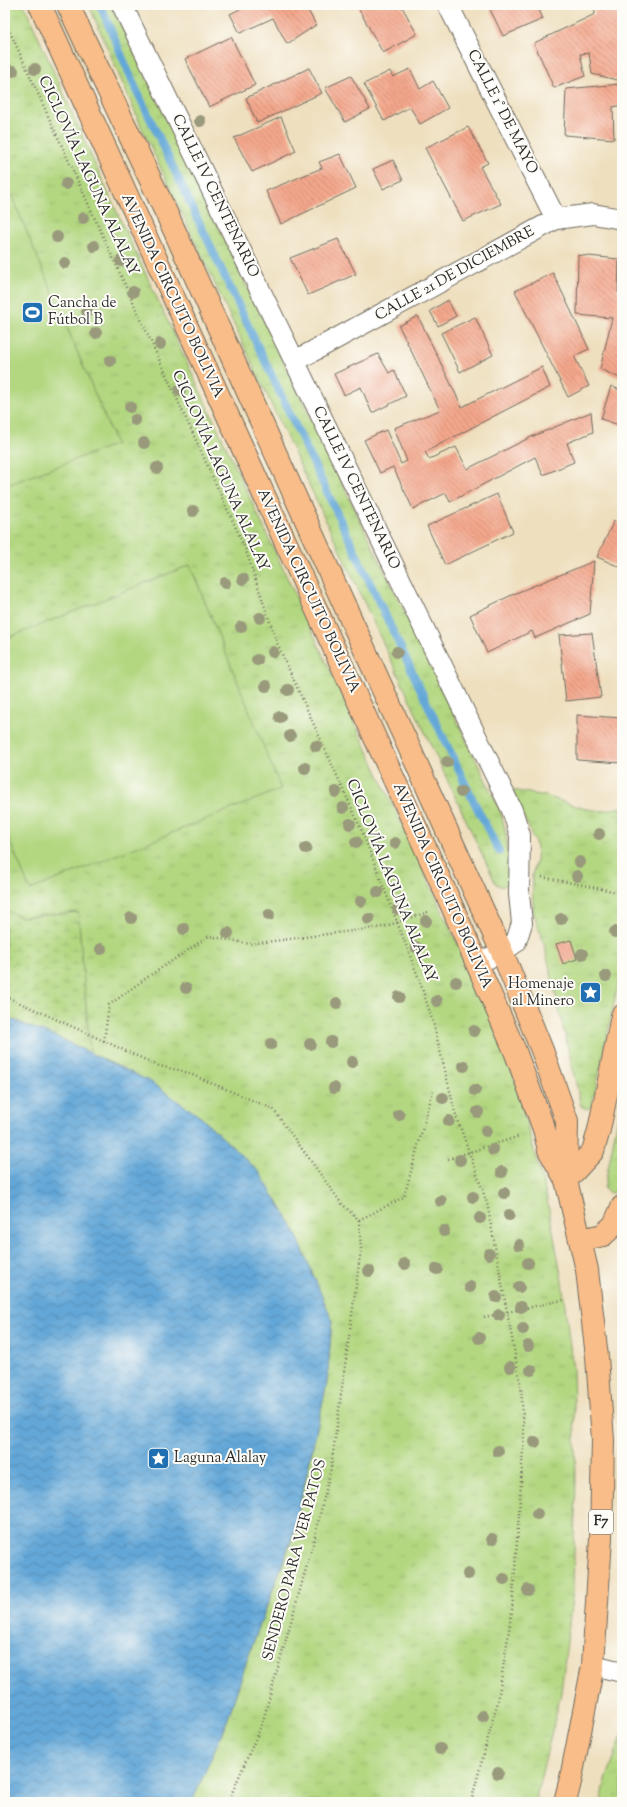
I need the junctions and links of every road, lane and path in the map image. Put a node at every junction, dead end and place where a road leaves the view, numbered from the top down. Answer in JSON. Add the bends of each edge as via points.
{"nodes":[{"id":1,"x":40,"y":5,"type":"edge"},
{"id":2,"x":68,"y":5,"type":"edge"},
{"id":3,"x":122,"y":5,"type":"edge"},
{"id":4,"x":448,"y":5,"type":"edge"},
{"id":5,"x":5,"y":21,"type":"edge"},
{"id":6,"x":556,"y":219,"type":"junction"},
{"id":7,"x":622,"y":219,"type":"edge"},
{"id":8,"x":295,"y":361,"type":"junction"},
{"id":9,"x":535,"y":876,"type":"dead end"},
{"id":10,"x":622,"y":893,"type":"edge"},
{"id":11,"x":451,"y":904,"type":"junction"},
{"id":12,"x":397,"y":923,"type":"junction"},
{"id":13,"x":502,"y":952,"type":"junction"},
{"id":14,"x":478,"y":963,"type":"junction"},
{"id":15,"x":5,"y":996,"type":"edge"},
{"id":16,"x":622,"y":1016,"type":"edge"},
{"id":17,"x":104,"y":1041,"type":"junction"},
{"id":18,"x":433,"y":1091,"type":"dead end"},
{"id":19,"x":544,"y":1129,"type":"junction"},
{"id":20,"x":469,"y":1152,"type":"junction"},
{"id":21,"x":448,"y":1159,"type":"dead end"},
{"id":22,"x":566,"y":1180,"type":"junction"},
{"id":23,"x":622,"y":1206,"type":"edge"},
{"id":24,"x":359,"y":1220,"type":"junction"},
{"id":25,"x":581,"y":1240,"type":"junction"},
{"id":26,"x":563,"y":1300,"type":"dead end"},
{"id":27,"x":507,"y":1312,"type":"junction"},
{"id":28,"x":484,"y":1317,"type":"dead end"},
{"id":29,"x":593,"y":1664,"type":"junction"},
{"id":30,"x":622,"y":1672,"type":"edge"},
{"id":31,"x":228,"y":1802,"type":"edge"},
{"id":32,"x":471,"y":1802,"type":"edge"},
{"id":33,"x":565,"y":1802,"type":"edge"}],
"edges":[{"from":1,"to":11,"type":"main road","name":"AVENIDA CIRCUITO BOLIVIA"},
{"from":2,"to":13,"type":"main road","name":"AVENIDA CIRCUITO BOLIVIA","via":[[171,223]]},
{"from":3,"to":8,"type":"street","name":"CALLE IV CENTENARIO"},
{"from":4,"to":6,"type":"street","name":"CALLE 1° DE MAYO"},
{"from":5,"to":12,"type":"path","name":"CICLOVÍA LAGUNA ALALAY","via":[[245,548],[277,643],[362,831]]},
{"from":6,"to":7,"type":"street","name":"CALLE 21 DE DICIEMBRE","via":[[593,214]]},
{"from":6,"to":8,"type":"street","name":"CALLE 21 DE DICIEMBRE"},
{"from":8,"to":13,"type":"street","name":"CALLE IV CENTENARIO","via":[[512,810],[520,835],[519,894],[522,923],[516,942]]},
{"from":9,"to":10,"type":"path"},
{"from":11,"to":12,"type":"path"},
{"from":11,"to":14,"type":"main road","name":"AVENIDA CIRCUITO BOLIVIA"},
{"from":12,"to":17,"type":"path","via":[[250,944],[209,936],[109,1004]]},
{"from":12,"to":20,"type":"path","name":"CICLOVÍA LAGUNA ALALAY","via":[[433,1022],[455,1112]]},
{"from":13,"to":14,"type":"street","name":"CALLE IV CENTENARIO"},
{"from":13,"to":22,"type":"main road","name":"AVENIDA CIRCUITO BOLIVIA","via":[[542,1050],[567,1121]]},
{"from":14,"to":19,"type":"main road","name":"AVENIDA CIRCUITO BOLIVIA"},
{"from":15,"to":17,"type":"path"},
{"from":16,"to":22,"type":"main road","via":[[599,1130],[592,1151]]},
{"from":17,"to":24,"type":"path","via":[[159,1066],[183,1071],[273,1109],[342,1204]]},
{"from":18,"to":24,"type":"path","via":[[404,1197]]},
{"from":19,"to":20,"type":"path"},
{"from":19,"to":22,"type":"main road","name":"AVENIDA CIRCUITO BOLIVIA","via":[[549,1150]]},
{"from":20,"to":21,"type":"path"},
{"from":20,"to":27,"type":"path","name":"CICLOVÍA LAGUNA ALALAY","via":[[487,1203]]},
{"from":22,"to":25,"type":"main road","name":"AVENIDA CIRCUITO BOLIVIA","number":"F7"},
{"from":23,"to":25,"type":"main road","via":[[614,1225],[603,1236]]},
{"from":24,"to":31,"type":"path","name":"SENDERO PARA VER PATOS","via":[[362,1249],[331,1468],[313,1544],[262,1724]]},
{"from":25,"to":29,"type":"main road","name":"AVENIDA CIRCUITO BOLIVIA","number":"F7","via":[[596,1350],[603,1440],[601,1538]]},
{"from":26,"to":27,"type":"path"},
{"from":27,"to":28,"type":"path"},
{"from":27,"to":32,"type":"path","name":"CICLOVÍA LAGUNA ALALAY","via":[[522,1387],[524,1432],[512,1611],[498,1700]]},
{"from":29,"to":30,"type":"street"},
{"from":29,"to":33,"type":"main road","name":"AVENIDA CIRCUITO BOLIVIA","number":"F7"}]}
